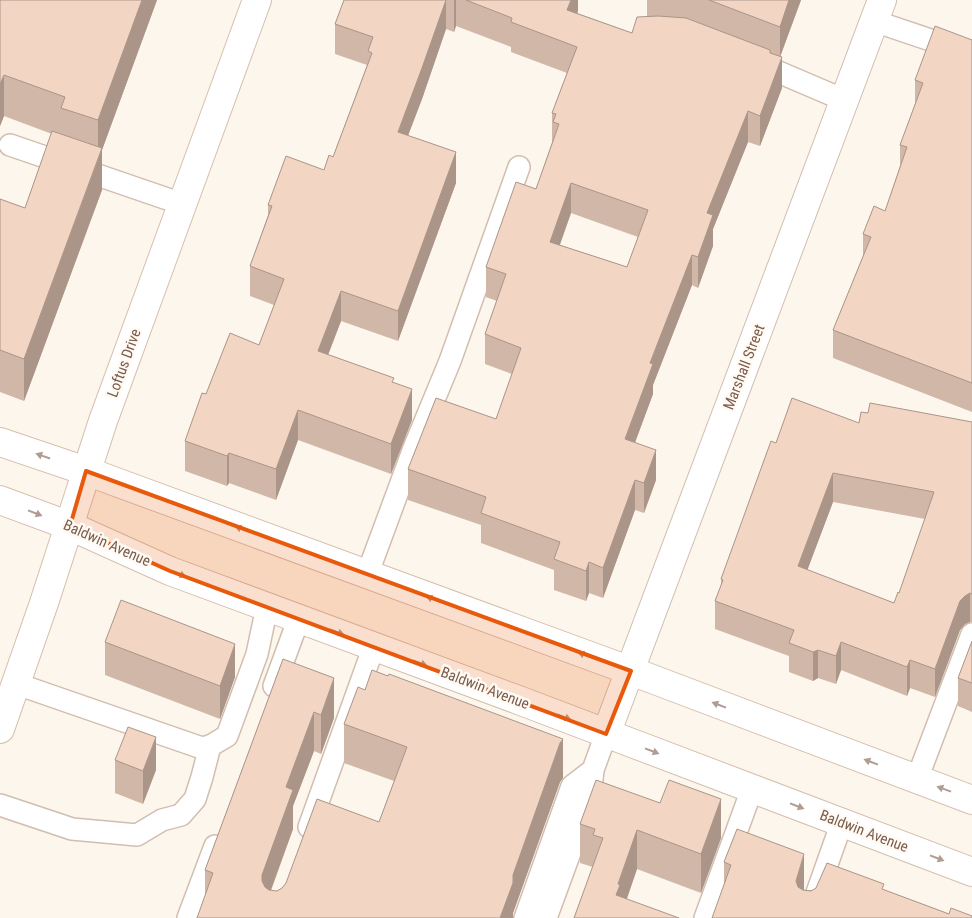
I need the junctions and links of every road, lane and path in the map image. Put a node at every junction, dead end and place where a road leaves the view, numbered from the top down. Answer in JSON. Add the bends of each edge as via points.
{"nodes":[{"id":1,"x":257,"y":0,"type":"edge"},
{"id":2,"x":878,"y":11,"type":"edge"},
{"id":3,"x":972,"y":54,"type":"edge"},
{"id":4,"x":740,"y":56,"type":"edge"},
{"id":5,"x":844,"y":100,"type":"junction"},
{"id":6,"x":10,"y":145,"type":"dead end"},
{"id":7,"x":519,"y":167,"type":"dead end"},
{"id":8,"x":182,"y":204,"type":"junction"},
{"id":9,"x":0,"y":442,"type":"edge"},
{"id":10,"x":86,"y":471,"type":"junction"},
{"id":11,"x":0,"y":500,"type":"edge"},
{"id":12,"x":70,"y":526,"type":"junction"},
{"id":13,"x":367,"y":575,"type":"junction"},
{"id":14,"x":267,"y":607,"type":"junction"},
{"id":15,"x":299,"y":618,"type":"junction"},
{"id":16,"x":972,"y":634,"type":"edge"},
{"id":17,"x":374,"y":646,"type":"junction"},
{"id":18,"x":631,"y":671,"type":"junction"},
{"id":19,"x":17,"y":684,"type":"junction"},
{"id":20,"x":268,"y":703,"type":"edge"},
{"id":21,"x":0,"y":729,"type":"edge"},
{"id":22,"x":606,"y":734,"type":"junction"},
{"id":23,"x":210,"y":746,"type":"junction"},
{"id":24,"x":593,"y":770,"type":"junction"},
{"id":25,"x":917,"y":779,"type":"junction"},
{"id":26,"x":752,"y":788,"type":"junction"},
{"id":27,"x":972,"y":800,"type":"edge"},
{"id":28,"x":0,"y":805,"type":"edge"},
{"id":29,"x":842,"y":822,"type":"junction"},
{"id":30,"x":223,"y":824,"type":"edge"},
{"id":31,"x":301,"y":848,"type":"edge"},
{"id":32,"x":972,"y":872,"type":"edge"},
{"id":33,"x":188,"y":918,"type":"edge"},
{"id":34,"x":526,"y":918,"type":"edge"},
{"id":35,"x":546,"y":918,"type":"edge"},
{"id":36,"x":706,"y":918,"type":"edge"},
{"id":37,"x":808,"y":918,"type":"edge"}],
"edges":[{"from":1,"to":8,"type":"main road","name":"Loftus Drive"},
{"from":2,"to":3,"type":"lane"},
{"from":2,"to":5,"type":"main road","name":"Marshall Street"},
{"from":4,"to":5,"type":"lane"},
{"from":5,"to":18,"type":"main road","name":"Marshall Street"},
{"from":6,"to":8,"type":"lane"},
{"from":7,"to":13,"type":"lane","via":[[450,362]]},
{"from":8,"to":10,"type":"main road","name":"Loftus Drive"},
{"from":10,"to":9,"type":"main road","one_way":true},
{"from":10,"to":12,"type":"main road","name":"Loftus Drive"},
{"from":13,"to":10,"type":"main road","one_way":true},
{"from":11,"to":12,"type":"main road","name":"Baldwin Avenue","one_way":true},
{"from":12,"to":14,"type":"main road","name":"Baldwin Avenue","one_way":true,"via":[[170,571]]},
{"from":12,"to":19,"type":"main road","name":"Loftus Drive"},
{"from":18,"to":13,"type":"main road","one_way":true},
{"from":14,"to":15,"type":"main road","name":"Baldwin Avenue"},
{"from":14,"to":23,"type":"lane","via":[[257,654],[227,736]]},
{"from":15,"to":17,"type":"main road","name":"Baldwin Avenue","one_way":true},
{"from":15,"to":20,"type":"lane"},
{"from":16,"to":25,"type":"lane"},
{"from":17,"to":22,"type":"main road","name":"Baldwin Avenue","one_way":true},
{"from":17,"to":31,"type":"lane"},
{"from":18,"to":22,"type":"main road","name":"Marshall Street"},
{"from":25,"to":18,"type":"main road","one_way":true},
{"from":19,"to":21,"type":"main road","name":"Loftus Drive"},
{"from":19,"to":23,"type":"lane","via":[[202,748]]},
{"from":22,"to":24,"type":"lane"},
{"from":22,"to":26,"type":"main road","name":"Baldwin Avenue","one_way":true},
{"from":23,"to":28,"type":"lane","via":[[194,800],[181,815],[162,820],[137,835],[72,829]]},
{"from":24,"to":34,"type":"lane","via":[[572,786]]},
{"from":24,"to":35,"type":"lane","via":[[590,798]]},
{"from":27,"to":25,"type":"main road","one_way":true},
{"from":26,"to":29,"type":"main road","name":"Baldwin Avenue","one_way":true},
{"from":26,"to":36,"type":"lane"},
{"from":29,"to":32,"type":"main road","name":"Baldwin Avenue","one_way":true},
{"from":29,"to":37,"type":"lane"},
{"from":30,"to":33,"type":"lane"}]}
